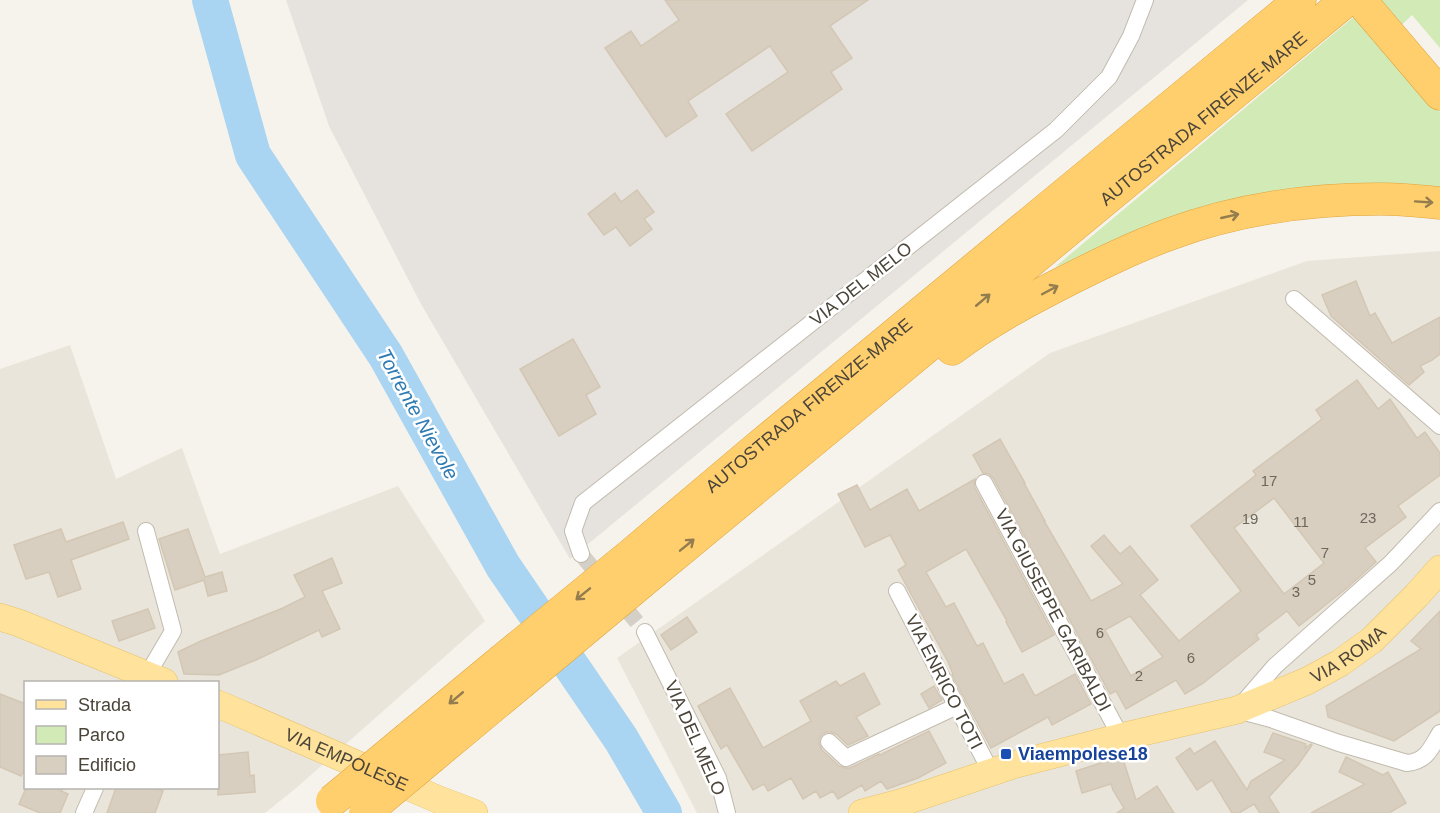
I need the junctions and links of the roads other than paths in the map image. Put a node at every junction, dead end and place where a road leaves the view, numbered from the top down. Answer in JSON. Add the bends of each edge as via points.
{"nodes":[{"id":1,"x":1145,"y":0,"type":"edge"},
{"id":2,"x":1275,"y":0,"type":"edge"},
{"id":3,"x":1300,"y":0,"type":"edge"},
{"id":4,"x":1347,"y":0,"type":"edge"},
{"id":5,"x":1359,"y":0,"type":"edge"},
{"id":6,"x":1386,"y":0,"type":"edge"},
{"id":7,"x":1403,"y":36,"type":"junction"},
{"id":8,"x":1440,"y":64,"type":"edge"},
{"id":9,"x":1440,"y":94,"type":"edge"},
{"id":10,"x":1440,"y":203,"type":"edge"},
{"id":11,"x":1025,"y":227,"type":"junction"},
{"id":12,"x":1294,"y":299,"type":"dead end"},
{"id":13,"x":1440,"y":426,"type":"edge"},
{"id":14,"x":775,"y":473,"type":"junction"},
{"id":15,"x":984,"y":483,"type":"dead end"},
{"id":16,"x":1440,"y":511,"type":"edge"},
{"id":17,"x":146,"y":531,"type":"dead end"},
{"id":18,"x":581,"y":554,"type":"tunnel mouth"},
{"id":19,"x":635,"y":569,"type":"junction"},
{"id":20,"x":1440,"y":570,"type":"edge"},
{"id":21,"x":897,"y":591,"type":"dead end"},
{"id":22,"x":0,"y":617,"type":"edge"},
{"id":23,"x":645,"y":632,"type":"tunnel mouth"},
{"id":24,"x":511,"y":672,"type":"junction"},
{"id":25,"x":151,"y":680,"type":"edge"},
{"id":26,"x":219,"y":704,"type":"edge"},
{"id":27,"x":957,"y":706,"type":"junction"},
{"id":28,"x":1237,"y":710,"type":"junction"},
{"id":29,"x":1440,"y":732,"type":"edge"},
{"id":30,"x":1121,"y":737,"type":"junction"},
{"id":31,"x":829,"y":741,"type":"dead end"},
{"id":32,"x":991,"y":772,"type":"junction"},
{"id":33,"x":95,"y":789,"type":"edge"},
{"id":34,"x":325,"y":807,"type":"edge"},
{"id":35,"x":898,"y":807,"type":"edge"},
{"id":36,"x":84,"y":813,"type":"edge"},
{"id":37,"x":365,"y":813,"type":"edge"},
{"id":38,"x":474,"y":813,"type":"edge"},
{"id":39,"x":728,"y":813,"type":"edge"},
{"id":40,"x":862,"y":813,"type":"edge"}],
"edges":[{"from":1,"to":18,"type":"street","name":"VIA DEL MELO","via":[[1109,77],[1056,130],[583,503],[573,531]]},
{"from":2,"to":11,"type":"highway","via":[[1157,99]]},
{"from":3,"to":11,"type":"highway","name":"AUTOSTRADA FIRENZE-MARE"},
{"from":14,"to":4,"type":"highway","name":"AUTOSTRADA FIRENZE-MARE","one_way":true},
{"from":5,"to":7,"type":"highway"},
{"from":6,"to":7,"type":"highway"},
{"from":7,"to":8,"type":"highway"},
{"from":7,"to":9,"type":"highway"},
{"from":14,"to":10,"type":"highway","one_way":true,"via":[[865,417],[983,327],[1082,273],[1170,234],[1233,215],[1304,203],[1382,199]]},
{"from":11,"to":19,"type":"highway","name":"AUTOSTRADA FIRENZE-MARE","via":[[766,440]]},
{"from":12,"to":13,"type":"street"},
{"from":19,"to":14,"type":"highway","name":"AUTOSTRADA FIRENZE-MARE","one_way":true},
{"from":15,"to":30,"type":"street","name":"VIA GIUSEPPE GARIBALDI"},
{"from":16,"to":28,"type":"street","via":[[1392,563],[1275,666]]},
{"from":17,"to":25,"type":"street","via":[[174,631]]},
{"from":19,"to":24,"type":"highway","name":"AUTOSTRADA FIRENZE-MARE","bridge":true},
{"from":20,"to":28,"type":"main road","name":"VIA ROMA","via":[[1372,640],[1340,663]]},
{"from":21,"to":27,"type":"street","name":"VIA ENRICO TOTI"},
{"from":22,"to":25,"type":"main road"},
{"from":23,"to":39,"type":"street","name":"VIA DEL MELO","via":[[718,778]]},
{"from":24,"to":34,"type":"highway","name":"AUTOSTRADA FIRENZE-MARE","one_way":true,"bridge":true,"via":[[408,738]]},
{"from":24,"to":37,"type":"highway","name":"AUTOSTRADA FIRENZE-MARE","bridge":true,"via":[[432,757]]},
{"from":26,"to":38,"type":"main road","name":"VIA EMPOLESE"},
{"from":27,"to":31,"type":"street","via":[[846,758]]},
{"from":27,"to":32,"type":"street","name":"VIA ENRICO TOTI"},
{"from":28,"to":29,"type":"street","via":[[1407,763],[1423,758]]},
{"from":28,"to":30,"type":"main road"},
{"from":30,"to":32,"type":"main road"},
{"from":32,"to":35,"type":"main road"},
{"from":33,"to":36,"type":"street"},
{"from":35,"to":40,"type":"main road"}]}
